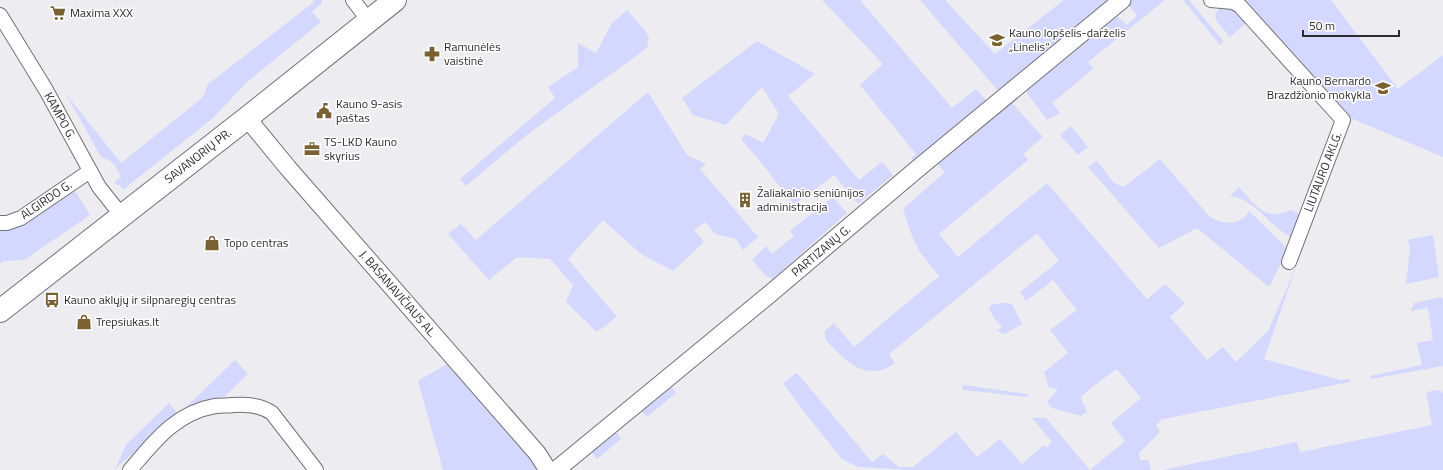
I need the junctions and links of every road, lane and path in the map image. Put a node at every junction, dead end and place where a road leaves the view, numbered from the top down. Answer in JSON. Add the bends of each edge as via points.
{"nodes":[{"id":1,"x":353,"y":0,"type":"edge"},
{"id":2,"x":395,"y":0,"type":"edge"},
{"id":3,"x":1122,"y":0,"type":"edge"},
{"id":4,"x":1211,"y":0,"type":"edge"},
{"id":5,"x":0,"y":14,"type":"edge"},
{"id":6,"x":369,"y":21,"type":"junction"},
{"id":7,"x":247,"y":118,"type":"junction"},
{"id":8,"x":90,"y":171,"type":"junction"},
{"id":9,"x":122,"y":216,"type":"junction"},
{"id":10,"x":0,"y":223,"type":"edge"},
{"id":11,"x":1289,"y":262,"type":"dead end"},
{"id":12,"x":0,"y":311,"type":"edge"},
{"id":13,"x":130,"y":470,"type":"edge"},
{"id":14,"x":316,"y":470,"type":"edge"},
{"id":15,"x":548,"y":470,"type":"edge"},
{"id":16,"x":556,"y":470,"type":"edge"}],
"edges":[{"from":1,"to":6,"type":"street"},
{"from":2,"to":6,"type":"main road","name":"SAVANORIŲ PR."},
{"from":3,"to":16,"type":"street","name":"PARTIZANŲ G."},
{"from":4,"to":11,"type":"street","name":"LIUTAURO AKLG.","via":[[1232,2],[1240,6],[1343,120]]},
{"from":5,"to":8,"type":"street","name":"KAMPO G.","via":[[46,90]]},
{"from":6,"to":7,"type":"main road","name":"SAVANORIŲ PR."},
{"from":7,"to":9,"type":"main road","name":"SAVANORIŲ PR."},
{"from":7,"to":15,"type":"street","name":"J. BASANAVIČIAUS AL.","via":[[537,453]]},
{"from":8,"to":9,"type":"street","name":"KAMPO G."},
{"from":8,"to":10,"type":"street","name":"ALGIRDO G.","via":[[21,218]]},
{"from":9,"to":12,"type":"main road","name":"SAVANORIŲ PR."},
{"from":13,"to":14,"type":"street","via":[[166,430],[181,419],[214,406],[236,405],[257,406],[272,413]]}]}
